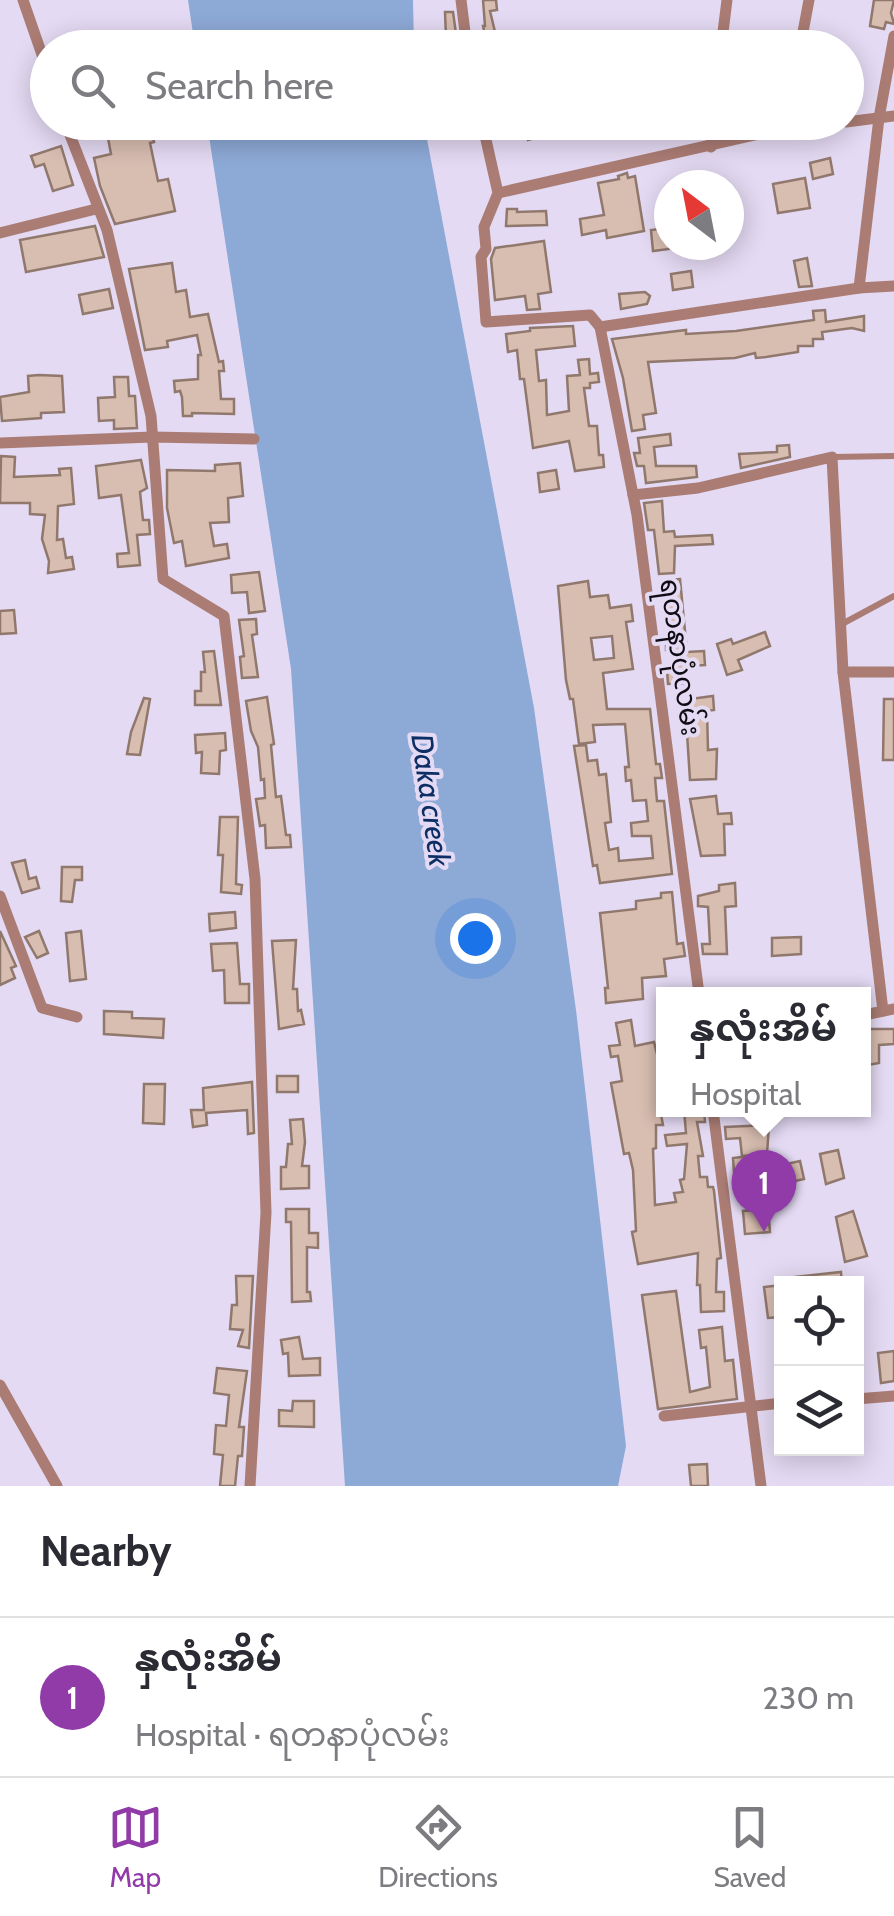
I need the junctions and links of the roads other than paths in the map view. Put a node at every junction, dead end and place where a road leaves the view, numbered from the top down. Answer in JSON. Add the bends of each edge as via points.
{"nodes":[{"id":1,"x":23,"y":0,"type":"edge"},
{"id":2,"x":461,"y":0,"type":"edge"},
{"id":3,"x":726,"y":0,"type":"edge"},
{"id":4,"x":809,"y":0,"type":"edge"},
{"id":5,"x":33,"y":30,"type":"edge"},
{"id":6,"x":465,"y":30,"type":"edge"},
{"id":7,"x":722,"y":30,"type":"edge"},
{"id":8,"x":803,"y":30,"type":"edge"},
{"id":9,"x":894,"y":36,"type":"edge"},
{"id":10,"x":894,"y":116,"type":"edge"},
{"id":11,"x":879,"y":118,"type":"junction"},
{"id":12,"x":864,"y":120,"type":"edge"},
{"id":13,"x":72,"y":140,"type":"edge"},
{"id":14,"x":486,"y":140,"type":"edge"},
{"id":15,"x":713,"y":140,"type":"edge"},
{"id":16,"x":736,"y":140,"type":"edge"},
{"id":17,"x":712,"y":147,"type":"junction"},
{"id":18,"x":498,"y":194,"type":"junction"},
{"id":19,"x":96,"y":209,"type":"junction"},
{"id":20,"x":0,"y":233,"type":"edge"},
{"id":21,"x":894,"y":286,"type":"edge"},
{"id":22,"x":859,"y":288,"type":"junction"},
{"id":23,"x":600,"y":327,"type":"junction"},
{"id":24,"x":152,"y":437,"type":"junction"},
{"id":25,"x":254,"y":439,"type":"dead end"},
{"id":26,"x":0,"y":442,"type":"edge"},
{"id":27,"x":894,"y":456,"type":"edge"},
{"id":28,"x":832,"y":458,"type":"junction"},
{"id":29,"x":633,"y":495,"type":"junction"},
{"id":30,"x":894,"y":596,"type":"edge"},
{"id":31,"x":841,"y":625,"type":"junction"},
{"id":32,"x":843,"y":672,"type":"junction"},
{"id":33,"x":894,"y":672,"type":"edge"},
{"id":34,"x":0,"y":896,"type":"edge"},
{"id":35,"x":698,"y":987,"type":"edge"},
{"id":36,"x":888,"y":1010,"type":"edge"},
{"id":37,"x":77,"y":1017,"type":"dead end"},
{"id":38,"x":715,"y":1117,"type":"edge"},
{"id":39,"x":0,"y":1385,"type":"edge"},
{"id":40,"x":894,"y":1396,"type":"edge"},
{"id":41,"x":864,"y":1398,"type":"edge"},
{"id":42,"x":774,"y":1404,"type":"edge"},
{"id":43,"x":750,"y":1405,"type":"junction"},
{"id":44,"x":664,"y":1416,"type":"dead end"},
{"id":45,"x":56,"y":1486,"type":"edge"},
{"id":46,"x":250,"y":1486,"type":"edge"},
{"id":47,"x":761,"y":1486,"type":"edge"}],
"edges":[{"from":1,"to":5,"type":"street"},
{"from":2,"to":6,"type":"street"},
{"from":3,"to":7,"type":"street"},
{"from":4,"to":8,"type":"street"},
{"from":9,"to":11,"type":"street"},
{"from":10,"to":11,"type":"street"},
{"from":11,"to":12,"type":"street"},
{"from":11,"to":22,"type":"street"},
{"from":13,"to":19,"type":"street"},
{"from":14,"to":18,"type":"street"},
{"from":15,"to":17,"type":"street"},
{"from":16,"to":17,"type":"street"},
{"from":17,"to":18,"type":"street"},
{"from":18,"to":23,"type":"street","via":[[484,227],[486,322],[590,315]]},
{"from":19,"to":20,"type":"street"},
{"from":19,"to":24,"type":"street","via":[[107,230]]},
{"from":21,"to":22,"type":"street"},
{"from":22,"to":23,"type":"street"},
{"from":23,"to":29,"type":"street","name":"ရတနာပုံလမ်း"},
{"from":24,"to":25,"type":"street"},
{"from":24,"to":26,"type":"street"},
{"from":24,"to":46,"type":"street","via":[[163,579],[224,616],[255,879],[266,1213]]},
{"from":27,"to":28,"type":"lane"},
{"from":28,"to":29,"type":"street"},
{"from":28,"to":31,"type":"street"},
{"from":29,"to":35,"type":"street","name":"ရတနာပုံလမ်း"},
{"from":30,"to":31,"type":"lane"},
{"from":31,"to":32,"type":"street"},
{"from":32,"to":33,"type":"street"},
{"from":32,"to":36,"type":"street"},
{"from":34,"to":37,"type":"street","via":[[42,1008]]},
{"from":38,"to":43,"type":"street"},
{"from":39,"to":45,"type":"street"},
{"from":40,"to":41,"type":"street"},
{"from":42,"to":43,"type":"street"},
{"from":43,"to":44,"type":"street"},
{"from":43,"to":47,"type":"street"}]}
